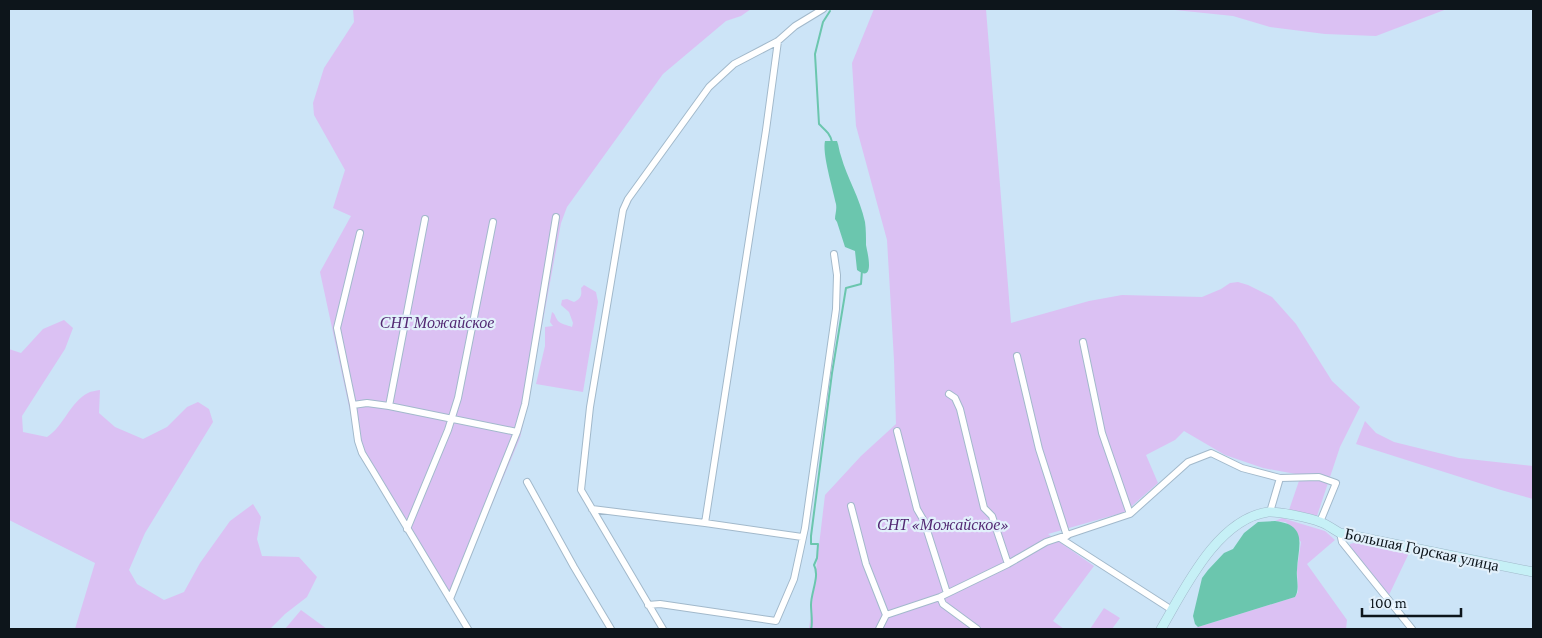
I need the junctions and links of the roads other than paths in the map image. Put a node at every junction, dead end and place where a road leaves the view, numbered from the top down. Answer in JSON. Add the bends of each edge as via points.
{"nodes":[{"id":1,"x":823,"y":9,"type":"edge"},
{"id":2,"x":778,"y":41,"type":"junction"},
{"id":3,"x":556,"y":217,"type":"dead end"},
{"id":4,"x":425,"y":219,"type":"dead end"},
{"id":5,"x":493,"y":222,"type":"dead end"},
{"id":6,"x":360,"y":233,"type":"dead end"},
{"id":7,"x":834,"y":254,"type":"dead end"},
{"id":8,"x":1083,"y":342,"type":"dead end"},
{"id":9,"x":1017,"y":356,"type":"dead end"},
{"id":10,"x":949,"y":394,"type":"dead end"},
{"id":11,"x":353,"y":405,"type":"junction"},
{"id":12,"x":389,"y":406,"type":"junction"},
{"id":13,"x":452,"y":419,"type":"junction"},
{"id":14,"x":517,"y":432,"type":"junction"},
{"id":15,"x":898,"y":432,"type":"dead end"},
{"id":16,"x":1280,"y":478,"type":"junction"},
{"id":17,"x":527,"y":482,"type":"dead end"},
{"id":18,"x":851,"y":506,"type":"dead end"},
{"id":19,"x":592,"y":509,"type":"junction"},
{"id":20,"x":1270,"y":512,"type":"junction"},
{"id":21,"x":1130,"y":514,"type":"junction"},
{"id":22,"x":1320,"y":522,"type":"junction"},
{"id":23,"x":704,"y":523,"type":"junction"},
{"id":24,"x":407,"y":529,"type":"junction"},
{"id":25,"x":1340,"y":533,"type":"junction"},
{"id":26,"x":802,"y":537,"type":"junction"},
{"id":27,"x":1064,"y":537,"type":"junction"},
{"id":28,"x":1008,"y":564,"type":"junction"},
{"id":29,"x":1533,"y":572,"type":"edge"},
{"id":30,"x":947,"y":593,"type":"junction"},
{"id":31,"x":940,"y":597,"type":"junction"},
{"id":32,"x":450,"y":598,"type":"junction"},
{"id":33,"x":648,"y":605,"type":"junction"},
{"id":34,"x":1172,"y":610,"type":"junction"},
{"id":35,"x":886,"y":615,"type":"junction"},
{"id":36,"x":468,"y":629,"type":"edge"},
{"id":37,"x":611,"y":629,"type":"edge"},
{"id":38,"x":663,"y":629,"type":"edge"},
{"id":39,"x":879,"y":629,"type":"edge"},
{"id":40,"x":977,"y":629,"type":"edge"},
{"id":41,"x":1161,"y":629,"type":"edge"},
{"id":42,"x":1412,"y":629,"type":"edge"}],
"edges":[{"from":1,"to":2,"type":"street"},
{"from":2,"to":19,"type":"street","via":[[734,64],[709,87],[623,210],[590,407],[581,490]]},
{"from":2,"to":23,"type":"street"},
{"from":3,"to":14,"type":"street","via":[[525,404]]},
{"from":4,"to":12,"type":"street"},
{"from":5,"to":13,"type":"street"},
{"from":6,"to":11,"type":"street","via":[[337,328]]},
{"from":7,"to":26,"type":"street","via":[[838,275],[836,309]]},
{"from":8,"to":21,"type":"street","via":[[1102,432]]},
{"from":9,"to":27,"type":"street"},
{"from":10,"to":28,"type":"street","via":[[960,409],[984,508],[992,516]]},
{"from":11,"to":12,"type":"street"},
{"from":11,"to":24,"type":"street","via":[[362,453]]},
{"from":12,"to":13,"type":"street"},
{"from":13,"to":14,"type":"street"},
{"from":13,"to":24,"type":"street"},
{"from":14,"to":32,"type":"street"},
{"from":15,"to":30,"type":"street","via":[[917,509],[924,521]]},
{"from":16,"to":20,"type":"street"},
{"from":16,"to":21,"type":"street","via":[[1242,468],[1211,453],[1188,462]]},
{"from":16,"to":22,"type":"street","via":[[1319,477],[1336,483]]},
{"from":17,"to":37,"type":"street"},
{"from":18,"to":35,"type":"street","via":[[866,564]]},
{"from":19,"to":23,"type":"street"},
{"from":19,"to":33,"type":"street"},
{"from":20,"to":22,"type":"street","name":"Большая Горская улица"},
{"from":20,"to":34,"type":"street","name":"Большая Горская улица","via":[[1251,516],[1226,534],[1202,558]]},
{"from":21,"to":27,"type":"street"},
{"from":22,"to":25,"type":"street","name":"Большая Горская улица"},
{"from":23,"to":26,"type":"street"},
{"from":24,"to":32,"type":"street"},
{"from":25,"to":29,"type":"street","name":"Большая Горская улица"},
{"from":25,"to":42,"type":"street","via":[[1342,542]]},
{"from":26,"to":33,"type":"street","via":[[794,579],[776,621]]},
{"from":27,"to":28,"type":"street","via":[[1046,542]]},
{"from":27,"to":34,"type":"street"},
{"from":28,"to":30,"type":"street"},
{"from":30,"to":31,"type":"street"},
{"from":31,"to":35,"type":"street"},
{"from":31,"to":40,"type":"street","via":[[943,604]]},
{"from":32,"to":36,"type":"street"},
{"from":33,"to":38,"type":"street"},
{"from":34,"to":41,"type":"street","name":"Большая Горская улица"},
{"from":35,"to":39,"type":"street"}]}
